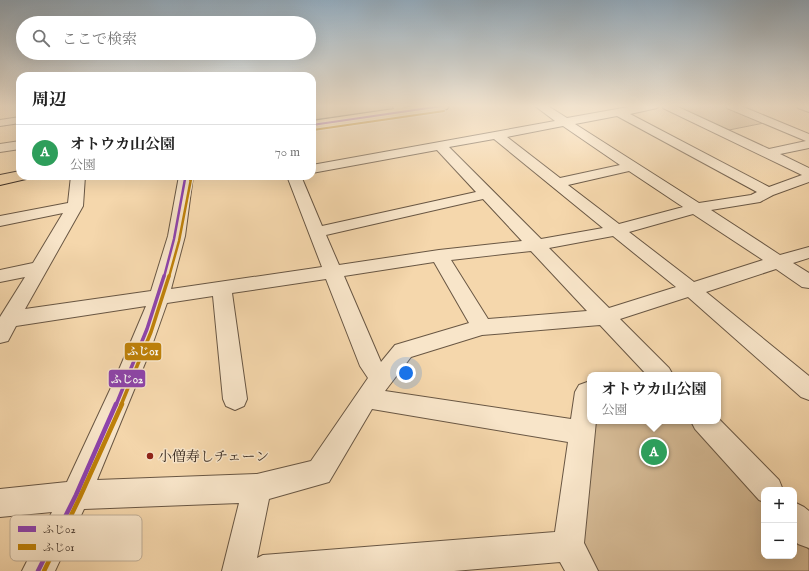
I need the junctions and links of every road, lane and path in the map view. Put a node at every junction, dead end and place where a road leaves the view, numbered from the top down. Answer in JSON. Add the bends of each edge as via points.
{"nodes":[{"id":1,"x":511,"y":133,"type":"edge"},
{"id":2,"x":581,"y":133,"type":"edge"},
{"id":3,"x":658,"y":133,"type":"edge"},
{"id":4,"x":725,"y":133,"type":"edge"},
{"id":5,"x":796,"y":133,"type":"edge"},
{"id":6,"x":497,"y":135,"type":"junction"},
{"id":7,"x":809,"y":138,"type":"edge"},
{"id":8,"x":809,"y":144,"type":"edge"},
{"id":9,"x":16,"y":146,"type":"edge"},
{"id":10,"x":441,"y":146,"type":"junction"},
{"id":11,"x":0,"y":148,"type":"edge"},
{"id":12,"x":769,"y":153,"type":"junction"},
{"id":13,"x":632,"y":166,"type":"junction"},
{"id":14,"x":316,"y":168,"type":"edge"},
{"id":15,"x":809,"y":173,"type":"edge"},
{"id":16,"x":16,"y":177,"type":"edge"},
{"id":17,"x":809,"y":177,"type":"edge"},
{"id":18,"x":0,"y":180,"type":"edge"},
{"id":19,"x":78,"y":180,"type":"edge"},
{"id":20,"x":185,"y":180,"type":"edge"},
{"id":21,"x":296,"y":180,"type":"edge"},
{"id":22,"x":557,"y":183,"type":"junction"},
{"id":23,"x":768,"y":192,"type":"junction"},
{"id":24,"x":486,"y":194,"type":"junction"},
{"id":25,"x":75,"y":206,"type":"junction"},
{"id":26,"x":696,"y":208,"type":"junction"},
{"id":27,"x":0,"y":220,"type":"edge"},
{"id":28,"x":616,"y":230,"type":"junction"},
{"id":29,"x":317,"y":232,"type":"junction"},
{"id":30,"x":536,"y":245,"type":"junction"},
{"id":31,"x":809,"y":252,"type":"edge"},
{"id":32,"x":439,"y":256,"type":"junction"},
{"id":33,"x":779,"y":262,"type":"junction"},
{"id":34,"x":40,"y":267,"type":"junction"},
{"id":35,"x":333,"y":272,"type":"junction"},
{"id":36,"x":0,"y":276,"type":"edge"},
{"id":37,"x":809,"y":282,"type":"edge"},
{"id":38,"x":222,"y":288,"type":"junction"},
{"id":39,"x":690,"y":289,"type":"junction"},
{"id":40,"x":159,"y":298,"type":"junction"},
{"id":41,"x":604,"y":316,"type":"junction"},
{"id":42,"x":10,"y":320,"type":"junction"},
{"id":43,"x":482,"y":326,"type":"junction"},
{"id":44,"x":0,"y":335,"type":"edge"},
{"id":45,"x":654,"y":372,"type":"edge"},
{"id":46,"x":375,"y":386,"type":"junction"},
{"id":47,"x":809,"y":390,"type":"edge"},
{"id":48,"x":587,"y":392,"type":"edge"},
{"id":49,"x":235,"y":399,"type":"dead end"},
{"id":50,"x":707,"y":424,"type":"edge"},
{"id":51,"x":582,"y":432,"type":"junction"},
{"id":52,"x":766,"y":487,"type":"edge"},
{"id":53,"x":257,"y":488,"type":"junction"},
{"id":54,"x":77,"y":495,"type":"junction"},
{"id":55,"x":0,"y":503,"type":"edge"},
{"id":56,"x":67,"y":515,"type":"edge"},
{"id":57,"x":797,"y":520,"type":"edge"},
{"id":58,"x":809,"y":533,"type":"edge"},
{"id":59,"x":575,"y":558,"type":"edge"},
{"id":60,"x":43,"y":561,"type":"edge"},
{"id":61,"x":38,"y":571,"type":"edge"},
{"id":62,"x":238,"y":571,"type":"edge"},
{"id":63,"x":263,"y":571,"type":"edge"}],
"edges":[{"from":1,"to":6,"type":"street"},
{"from":2,"to":13,"type":"street"},
{"from":3,"to":23,"type":"street"},
{"from":4,"to":12,"type":"street"},
{"from":5,"to":7,"type":"street"},
{"from":6,"to":10,"type":"street"},
{"from":6,"to":22,"type":"street"},
{"from":8,"to":12,"type":"street"},
{"from":9,"to":11,"type":"street"},
{"from":10,"to":14,"type":"street"},
{"from":10,"to":24,"type":"street"},
{"from":12,"to":15,"type":"street"},
{"from":13,"to":22,"type":"street"},
{"from":13,"to":26,"type":"street"},
{"from":16,"to":18,"type":"main road"},
{"from":17,"to":23,"type":"street"},
{"from":19,"to":25,"type":"street"},
{"from":20,"to":40,"type":"street"},
{"from":21,"to":29,"type":"street"},
{"from":22,"to":28,"type":"street"},
{"from":23,"to":26,"type":"street","via":[[755,199]]},
{"from":24,"to":29,"type":"street"},
{"from":24,"to":30,"type":"street"},
{"from":25,"to":27,"type":"street"},
{"from":25,"to":34,"type":"street"},
{"from":26,"to":28,"type":"street"},
{"from":26,"to":33,"type":"street"},
{"from":28,"to":30,"type":"street"},
{"from":28,"to":39,"type":"street"},
{"from":29,"to":35,"type":"street"},
{"from":30,"to":32,"type":"street"},
{"from":30,"to":41,"type":"street"},
{"from":31,"to":33,"type":"street"},
{"from":32,"to":35,"type":"street"},
{"from":32,"to":43,"type":"street"},
{"from":33,"to":37,"type":"street"},
{"from":33,"to":39,"type":"street"},
{"from":34,"to":36,"type":"street"},
{"from":34,"to":42,"type":"street"},
{"from":35,"to":38,"type":"street"},
{"from":35,"to":46,"type":"street","via":[[370,366]]},
{"from":38,"to":40,"type":"street"},
{"from":38,"to":49,"type":"street"},
{"from":39,"to":41,"type":"street"},
{"from":39,"to":47,"type":"street"},
{"from":40,"to":42,"type":"street"},
{"from":40,"to":54,"type":"street","via":[[146,337]]},
{"from":41,"to":43,"type":"street"},
{"from":41,"to":45,"type":"street"},
{"from":42,"to":44,"type":"street"},
{"from":43,"to":46,"type":"street","via":[[403,351]]},
{"from":46,"to":51,"type":"street","via":[[378,401]]},
{"from":46,"to":53,"type":"street","via":[[318,472]]},
{"from":48,"to":51,"type":"street"},
{"from":50,"to":52,"type":"street"},
{"from":51,"to":59,"type":"street"},
{"from":53,"to":54,"type":"street"},
{"from":53,"to":62,"type":"street"},
{"from":54,"to":55,"type":"street"},
{"from":54,"to":56,"type":"street"},
{"from":57,"to":58,"type":"street"},
{"from":59,"to":63,"type":"street"},
{"from":60,"to":61,"type":"street"}]}
